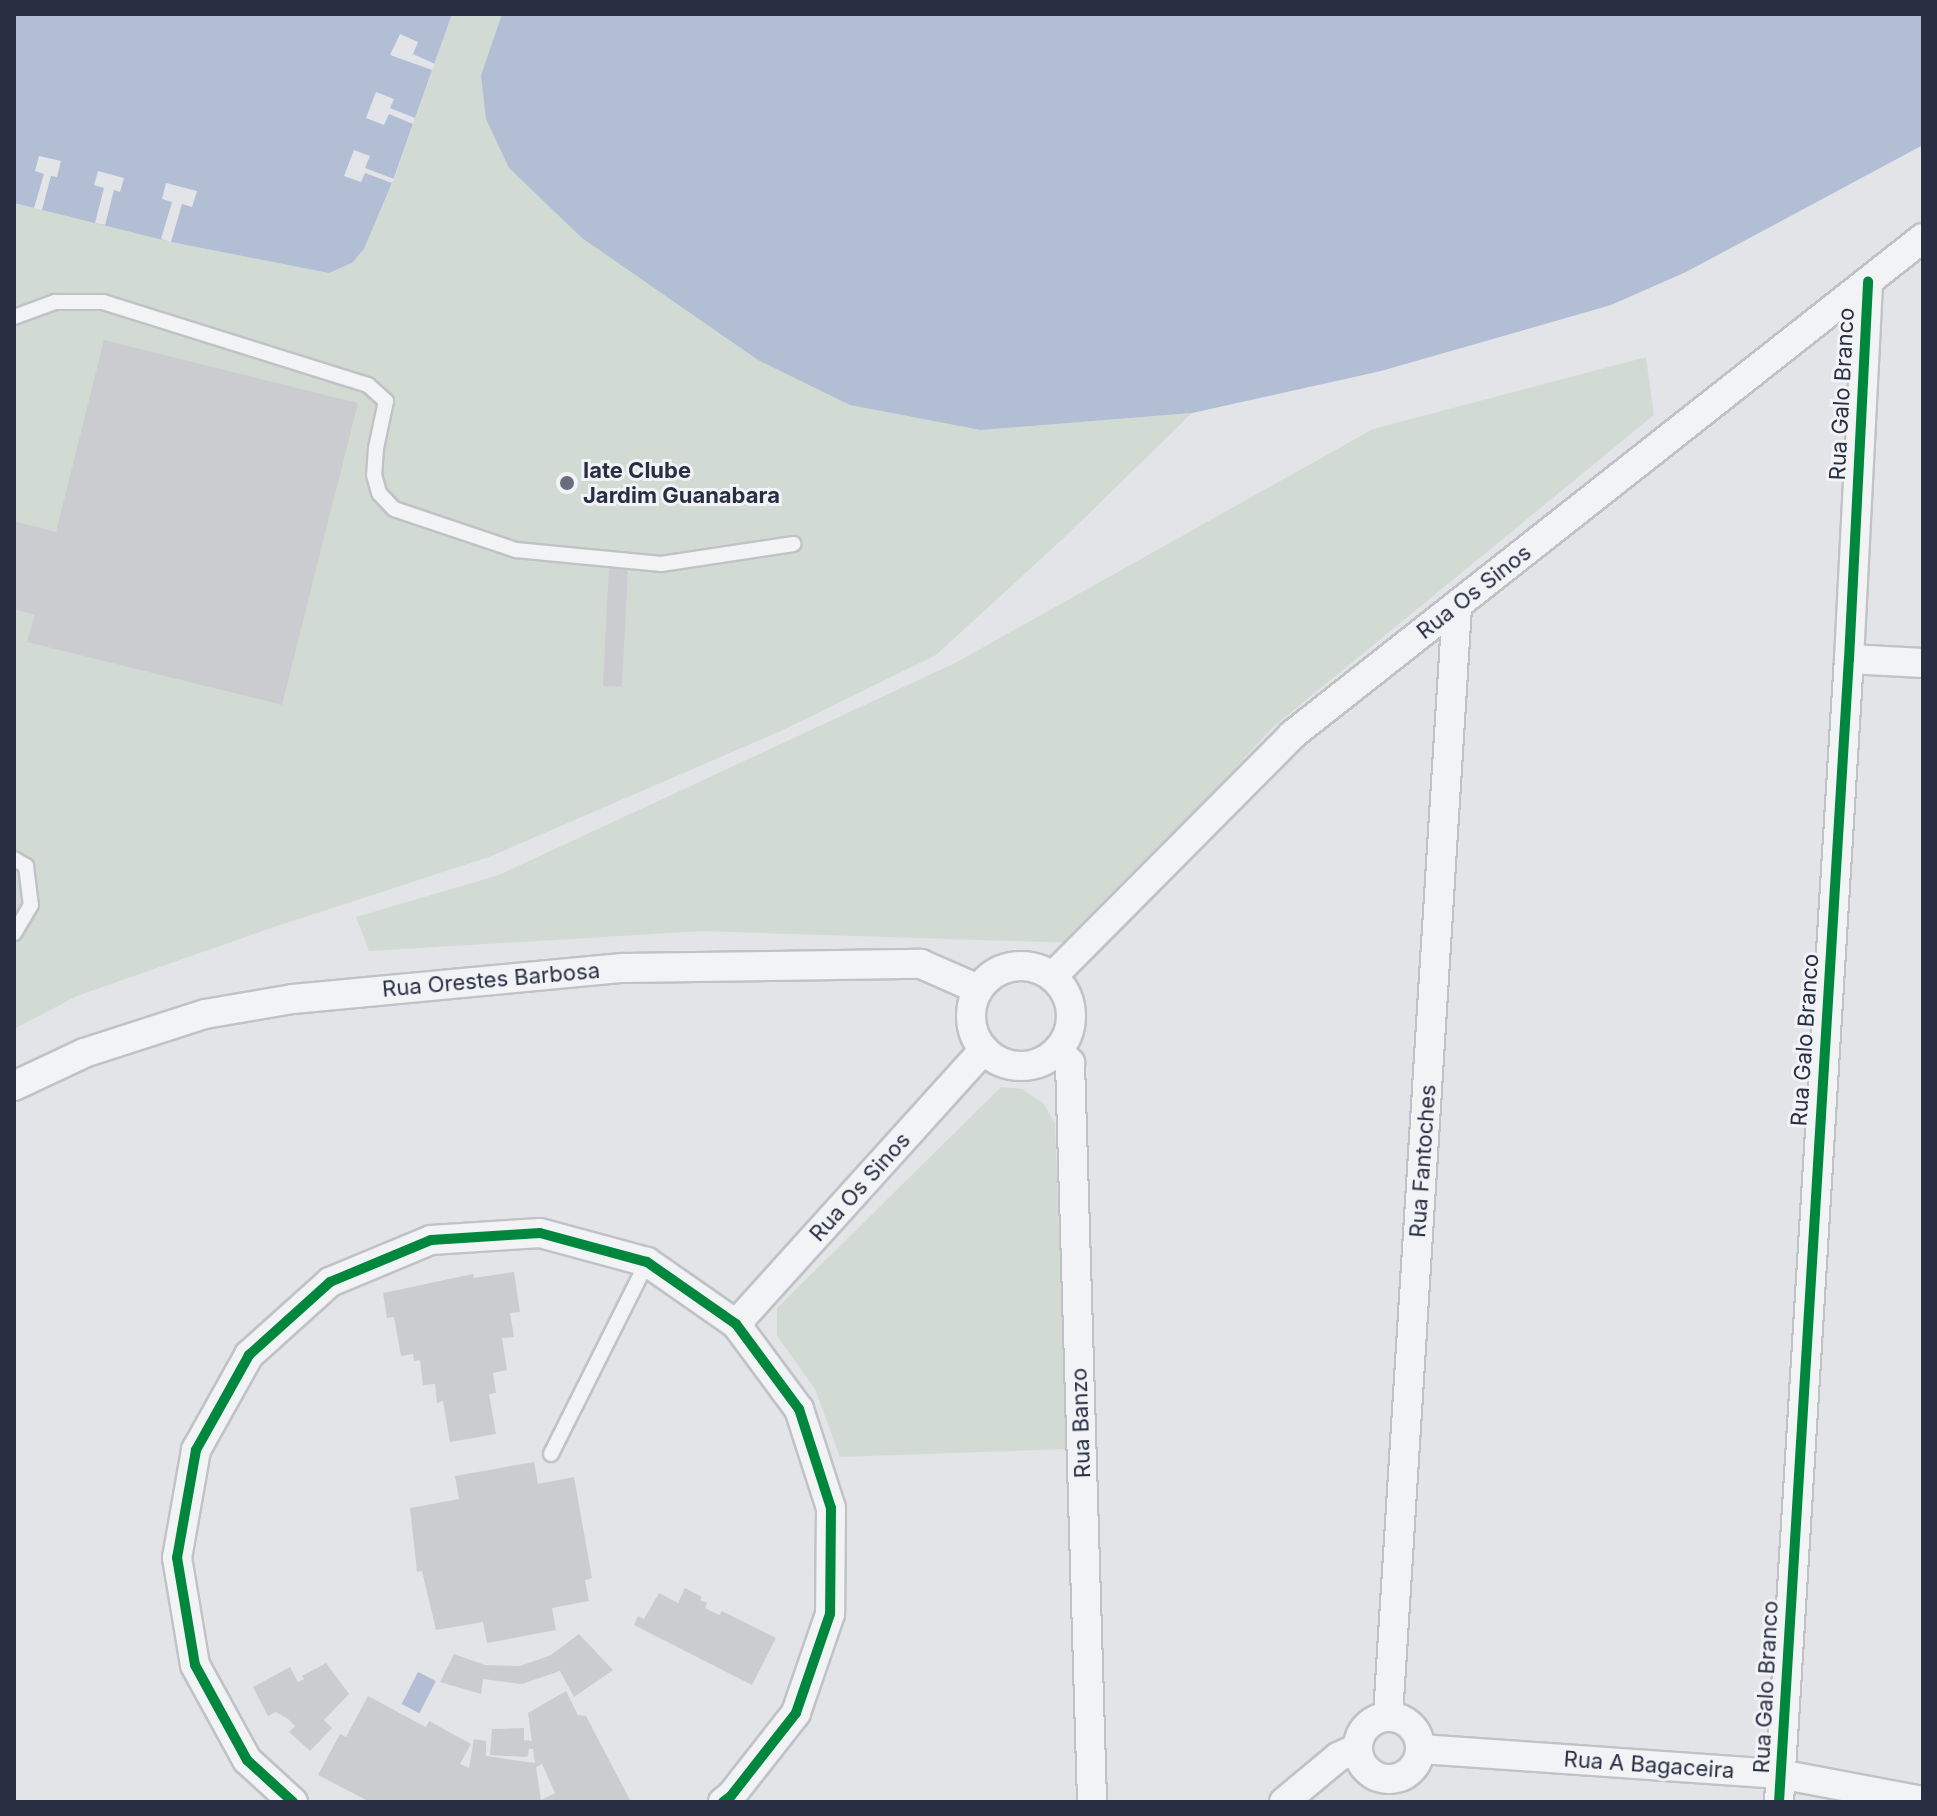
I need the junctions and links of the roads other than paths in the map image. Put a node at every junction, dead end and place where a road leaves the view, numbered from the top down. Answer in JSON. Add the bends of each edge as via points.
{"nodes":[{"id":1,"x":1923,"y":238,"type":"edge"},
{"id":2,"x":1868,"y":281,"type":"junction"},
{"id":3,"x":14,"y":317,"type":"edge"},
{"id":4,"x":794,"y":544,"type":"dead end"},
{"id":5,"x":1457,"y":606,"type":"junction"},
{"id":6,"x":1849,"y":659,"type":"junction"},
{"id":7,"x":1923,"y":663,"type":"edge"},
{"id":8,"x":14,"y":859,"type":"edge"},
{"id":9,"x":14,"y":933,"type":"edge"},
{"id":10,"x":1053,"y":976,"type":"junction"},
{"id":11,"x":978,"y":989,"type":"junction"},
{"id":12,"x":984,"y":1050,"type":"junction"},
{"id":13,"x":1058,"y":1050,"type":"junction"},
{"id":14,"x":14,"y":1086,"type":"edge"},
{"id":15,"x":647,"y":1262,"type":"junction"},
{"id":16,"x":736,"y":1324,"type":"junction"},
{"id":17,"x":551,"y":1454,"type":"dead end"},
{"id":18,"x":1388,"y":1716,"type":"junction"},
{"id":19,"x":1357,"y":1748,"type":"junction"},
{"id":20,"x":1421,"y":1749,"type":"junction"},
{"id":21,"x":1780,"y":1788,"type":"edge"},
{"id":22,"x":1384,"y":1791,"type":"edge"},
{"id":23,"x":1923,"y":1801,"type":"edge"},
{"id":24,"x":293,"y":1802,"type":"edge"},
{"id":25,"x":723,"y":1802,"type":"edge"},
{"id":26,"x":1092,"y":1802,"type":"edge"},
{"id":27,"x":1284,"y":1802,"type":"edge"}],
"edges":[{"from":1,"to":2,"type":"street","name":"Rua Os Sinos"},
{"from":2,"to":5,"type":"street","name":"Rua Os Sinos"},
{"from":2,"to":6,"type":"street","name":"Rua Galo Branco"},
{"from":3,"to":4,"type":"lane","via":[[55,302],[103,302],[368,385],[386,401],[375,461],[379,493],[394,509],[516,550],[661,564]]},
{"from":5,"to":10,"type":"street","name":"Rua Os Sinos","via":[[1292,735]]},
{"from":5,"to":18,"type":"street","name":"Rua Fantoches"},
{"from":6,"to":7,"type":"street"},
{"from":6,"to":21,"type":"street","name":"Rua Galo Branco"},
{"from":8,"to":9,"type":"lane","via":[[26,866],[31,905]]},
{"from":10,"to":11,"type":"street","via":[[1038,968],[1004,968]]},
{"from":10,"to":13,"type":"street","via":[[1070,1004],[1071,1021]]},
{"from":11,"to":12,"type":"street","via":[[970,1021]]},
{"from":11,"to":14,"type":"street","name":"Rua Orestes Barbosa","via":[[921,964],[905,964],[623,968],[324,996],[205,1014],[84,1053]]},
{"from":12,"to":13,"type":"street","via":[[1012,1066],[1045,1061]]},
{"from":12,"to":16,"type":"street","name":"Rua Os Sinos"},
{"from":13,"to":26,"type":"street","name":"Rua Banzo","via":[[1070,1063]]},
{"from":15,"to":16,"type":"street"},
{"from":15,"to":17,"type":"lane"},
{"from":15,"to":24,"type":"street","via":[[540,1233],[431,1240],[330,1282],[249,1355],[196,1450],[177,1558],[195,1665],[247,1760]]},
{"from":16,"to":25,"type":"street","via":[[799,1409],[831,1508],[830,1614],[796,1713]]},
{"from":18,"to":19,"type":"street","via":[[1366,1726]]},
{"from":18,"to":20,"type":"street","via":[[1413,1728]]},
{"from":19,"to":22,"type":"street","via":[[1365,1770]]},
{"from":19,"to":27,"type":"street","via":[[1338,1757]]},
{"from":20,"to":21,"type":"street","name":"Rua A Bagaceira"},
{"from":20,"to":22,"type":"street","via":[[1412,1769]]},
{"from":21,"to":23,"type":"street","name":"Rua A Bagaceira"}]}
